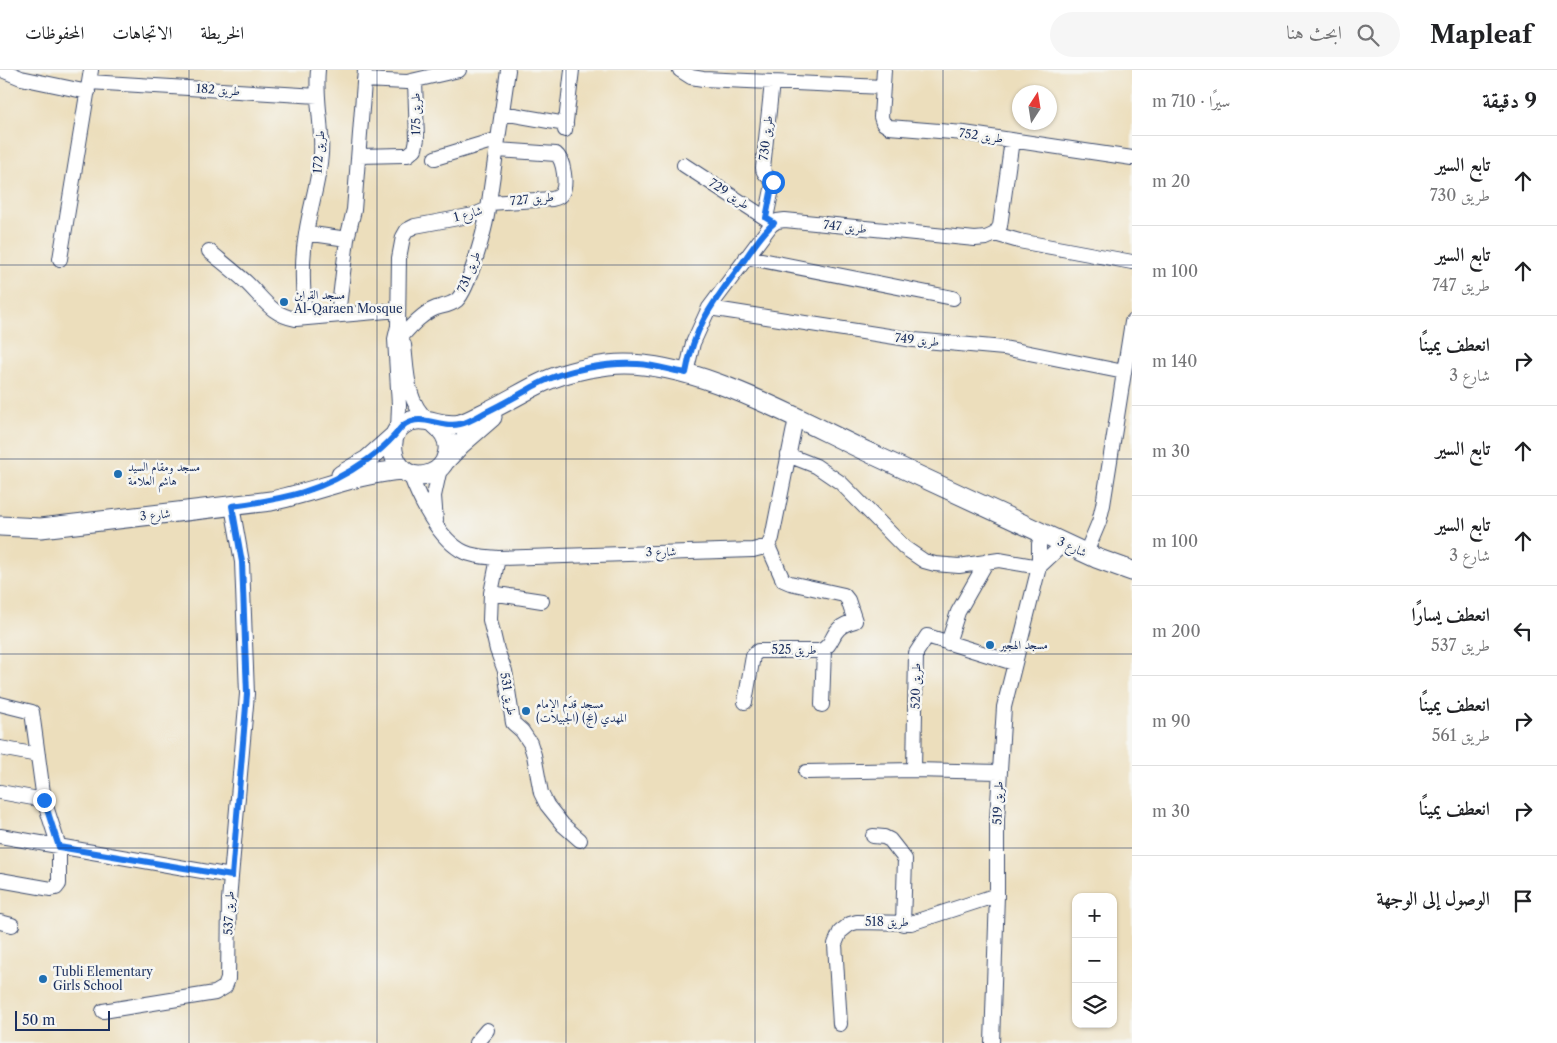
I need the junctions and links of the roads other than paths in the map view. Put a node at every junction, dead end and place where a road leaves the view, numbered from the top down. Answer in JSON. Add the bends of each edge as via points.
{"nodes":[{"id":1,"x":2,"y":70,"type":"edge"},
{"id":2,"x":318,"y":70,"type":"edge"},
{"id":3,"x":459,"y":70,"type":"edge"},
{"id":4,"x":508,"y":70,"type":"edge"},
{"id":5,"x":572,"y":70,"type":"edge"},
{"id":6,"x":680,"y":70,"type":"edge"},
{"id":7,"x":884,"y":70,"type":"edge"},
{"id":8,"x":364,"y":75,"type":"edge"},
{"id":9,"x":811,"y":77,"type":"edge"},
{"id":10,"x":766,"y":78,"type":"edge"},
{"id":11,"x":89,"y":81,"type":"edge"},
{"id":12,"x":415,"y":81,"type":"junction"},
{"id":13,"x":883,"y":87,"type":"junction"},
{"id":14,"x":318,"y":96,"type":"junction"},
{"id":15,"x":502,"y":113,"type":"junction"},
{"id":16,"x":1012,"y":140,"type":"junction"},
{"id":17,"x":498,"y":144,"type":"junction"},
{"id":18,"x":359,"y":156,"type":"junction"},
{"id":19,"x":435,"y":158,"type":"dead end"},
{"id":20,"x":1132,"y":158,"type":"edge"},
{"id":21,"x":684,"y":165,"type":"dead end"},
{"id":22,"x":489,"y":206,"type":"junction"},
{"id":23,"x":770,"y":221,"type":"junction"},
{"id":24,"x":306,"y":233,"type":"junction"},
{"id":25,"x":995,"y":234,"type":"junction"},
{"id":26,"x":347,"y":239,"type":"junction"},
{"id":27,"x":209,"y":251,"type":"dead end"},
{"id":28,"x":746,"y":258,"type":"junction"},
{"id":29,"x":60,"y":259,"type":"dead end"},
{"id":30,"x":1132,"y":262,"type":"edge"},
{"id":31,"x":953,"y":298,"type":"dead end"},
{"id":32,"x":710,"y":308,"type":"junction"},
{"id":33,"x":398,"y":310,"type":"junction"},
{"id":34,"x":338,"y":315,"type":"junction"},
{"id":35,"x":305,"y":318,"type":"junction"},
{"id":36,"x":1132,"y":322,"type":"edge"},
{"id":37,"x":401,"y":330,"type":"junction"},
{"id":38,"x":1124,"y":372,"type":"junction"},
{"id":39,"x":686,"y":373,"type":"junction"},
{"id":40,"x":514,"y":398,"type":"junction"},
{"id":41,"x":796,"y":418,"type":"junction"},
{"id":42,"x":432,"y":422,"type":"junction"},
{"id":43,"x":397,"y":432,"type":"junction"},
{"id":44,"x":788,"y":455,"type":"junction"},
{"id":45,"x":442,"y":465,"type":"junction"},
{"id":46,"x":406,"y":472,"type":"junction"},
{"id":47,"x":309,"y":492,"type":"junction"},
{"id":48,"x":232,"y":506,"type":"junction"},
{"id":49,"x":436,"y":524,"type":"junction"},
{"id":50,"x":0,"y":526,"type":"edge"},
{"id":51,"x":1042,"y":532,"type":"junction"},
{"id":52,"x":1063,"y":542,"type":"junction"},
{"id":53,"x":768,"y":546,"type":"junction"},
{"id":54,"x":1086,"y":553,"type":"junction"},
{"id":55,"x":498,"y":558,"type":"junction"},
{"id":56,"x":987,"y":561,"type":"junction"},
{"id":57,"x":1039,"y":567,"type":"junction"},
{"id":58,"x":1132,"y":571,"type":"edge"},
{"id":59,"x":491,"y":593,"type":"junction"},
{"id":60,"x":542,"y":601,"type":"dead end"},
{"id":61,"x":948,"y":643,"type":"junction"},
{"id":62,"x":824,"y":649,"type":"junction"},
{"id":63,"x":1014,"y":663,"type":"junction"},
{"id":64,"x":745,"y":702,"type":"dead end"},
{"id":65,"x":0,"y":704,"type":"edge"},
{"id":66,"x":822,"y":705,"type":"dead end"},
{"id":67,"x":0,"y":748,"type":"edge"},
{"id":68,"x":38,"y":755,"type":"junction"},
{"id":69,"x":914,"y":770,"type":"junction"},
{"id":70,"x":806,"y":772,"type":"dead end"},
{"id":71,"x":999,"y":772,"type":"junction"},
{"id":72,"x":0,"y":792,"type":"edge"},
{"id":73,"x":44,"y":800,"type":"junction"},
{"id":74,"x":0,"y":836,"type":"edge"},
{"id":75,"x":873,"y":836,"type":"dead end"},
{"id":76,"x":580,"y":840,"type":"dead end"},
{"id":77,"x":59,"y":847,"type":"junction"},
{"id":78,"x":232,"y":876,"type":"junction"},
{"id":79,"x":0,"y":880,"type":"edge"},
{"id":80,"x":997,"y":895,"type":"junction"},
{"id":81,"x":903,"y":924,"type":"junction"},
{"id":82,"x":103,"y":1011,"type":"dead end"},
{"id":83,"x":840,"y":1024,"type":"dead end"},
{"id":84,"x":487,"y":1030,"type":"dead end"},
{"id":85,"x":476,"y":1043,"type":"edge"},
{"id":86,"x":992,"y":1043,"type":"edge"}],
"edges":[{"from":1,"to":11,"type":"street","name":"طريق 182","via":[[21,78]]},
{"from":2,"to":14,"type":"street","name":"طريق 172"},
{"from":3,"to":12,"type":"street"},
{"from":4,"to":15,"type":"street","name":"شارع 1"},
{"from":5,"to":15,"type":"street","via":[[566,127]]},
{"from":6,"to":10,"type":"street","via":[[697,78]]},
{"from":7,"to":13,"type":"street","name":"طريق 752"},
{"from":8,"to":12,"type":"street","via":[[399,82]]},
{"from":8,"to":18,"type":"street"},
{"from":9,"to":10,"type":"street"},
{"from":9,"to":13,"type":"street"},
{"from":10,"to":23,"type":"street","name":"طريق 730","via":[[763,170],[773,184]]},
{"from":11,"to":14,"type":"street","name":"طريق 182"},
{"from":11,"to":29,"type":"street"},
{"from":12,"to":18,"type":"street","name":"طريق 175","via":[[415,149],[403,155]]},
{"from":13,"to":16,"type":"street","name":"طريق 752","via":[[881,117],[888,127]]},
{"from":14,"to":24,"type":"street","name":"طريق 172","via":[[321,154]]},
{"from":15,"to":17,"type":"street","name":"شارع 1"},
{"from":16,"to":20,"type":"street","name":"طريق 752"},
{"from":16,"to":25,"type":"street","via":[[1000,226]]},
{"from":17,"to":19,"type":"street"},
{"from":17,"to":22,"type":"street","name":"شارع 1"},
{"from":17,"to":22,"type":"street","name":"طريق 727","via":[[556,154],[562,160],[564,188],[560,196],[552,199]]},
{"from":18,"to":26,"type":"street","via":[[354,210]]},
{"from":21,"to":23,"type":"street","name":"طريق 729"},
{"from":22,"to":33,"type":"street","name":"شارع 1","via":[[474,215],[407,230],[400,246]]},
{"from":22,"to":37,"type":"street","name":"طريق 731","via":[[483,235],[459,298],[435,308]]},
{"from":23,"to":25,"type":"street","name":"طريق 747","via":[[976,239]]},
{"from":23,"to":28,"type":"street"},
{"from":24,"to":26,"type":"street"},
{"from":24,"to":35,"type":"street","name":"طريق 172","via":[[302,268]]},
{"from":25,"to":30,"type":"street"},
{"from":26,"to":34,"type":"street"},
{"from":27,"to":35,"type":"street","via":[[278,314]]},
{"from":28,"to":31,"type":"street"},
{"from":28,"to":32,"type":"street"},
{"from":32,"to":38,"type":"street","name":"طريق 749","via":[[914,340],[1004,348]]},
{"from":32,"to":39,"type":"street","via":[[693,342]]},
{"from":33,"to":34,"type":"street"},
{"from":33,"to":37,"type":"street","name":"شارع 1"},
{"from":34,"to":35,"type":"street"},
{"from":36,"to":38,"type":"street"},
{"from":37,"to":42,"type":"street","name":"شارع 1","via":[[411,395],[417,409]]},
{"from":37,"to":43,"type":"street","name":"شارع 1","via":[[395,339],[399,399]]},
{"from":38,"to":54,"type":"street","via":[[1103,505]]},
{"from":39,"to":40,"type":"street","name":"شارع 3","via":[[637,364],[609,365],[563,374]]},
{"from":39,"to":41,"type":"street","name":"شارع 3"},
{"from":40,"to":42,"type":"street","name":"شارع 3","via":[[466,422],[451,426]]},
{"from":40,"to":45,"type":"street","name":"شارع 3"},
{"from":41,"to":44,"type":"street"},
{"from":41,"to":51,"type":"street","name":"شارع 3"},
{"from":42,"to":43,"type":"street","via":[[412,421]]},
{"from":42,"to":45,"type":"street","via":[[446,436],[448,453]]},
{"from":43,"to":46,"type":"street","via":[[392,454]]},
{"from":43,"to":47,"type":"street","name":"شارع 3","via":[[382,448],[352,470]]},
{"from":44,"to":53,"type":"street"},
{"from":44,"to":56,"type":"street","via":[[816,466],[841,483],[918,558],[947,566]]},
{"from":45,"to":46,"type":"street","via":[[426,475]]},
{"from":45,"to":49,"type":"street","name":"شارع 3","via":[[434,496]]},
{"from":46,"to":47,"type":"street","name":"شارع 3","via":[[371,474]]},
{"from":46,"to":49,"type":"street","name":"شارع 3"},
{"from":47,"to":48,"type":"street","name":"شارع 3"},
{"from":48,"to":50,"type":"street","name":"شارع 3","via":[[41,528]]},
{"from":48,"to":78,"type":"street","name":"طريق 537","via":[[242,562],[247,694]]},
{"from":49,"to":55,"type":"street","name":"شارع 3","via":[[462,551],[474,556]]},
{"from":51,"to":52,"type":"street","name":"شارع 3"},
{"from":51,"to":57,"type":"street","name":"طريق 519"},
{"from":52,"to":54,"type":"street","name":"شارع 3"},
{"from":52,"to":57,"type":"street"},
{"from":53,"to":55,"type":"street","name":"شارع 3","via":[[753,550]]},
{"from":53,"to":62,"type":"street","name":"طريق 525","via":[[783,580],[844,595],[848,600],[855,621],[836,630]]},
{"from":54,"to":58,"type":"street","name":"شارع 3"},
{"from":55,"to":59,"type":"street","name":"طريق 531"},
{"from":56,"to":57,"type":"street"},
{"from":56,"to":61,"type":"street","via":[[958,612]]},
{"from":57,"to":63,"type":"street","name":"طريق 519"},
{"from":59,"to":60,"type":"street"},
{"from":59,"to":76,"type":"street","name":"طريق 531","via":[[490,620],[505,671],[514,723],[530,744],[541,793],[547,805]]},
{"from":61,"to":63,"type":"street","name":"طريق 520"},
{"from":61,"to":69,"type":"street","name":"طريق 520","via":[[927,636],[916,653]]},
{"from":62,"to":64,"type":"street","name":"طريق 525","via":[[816,652],[758,651],[753,656]]},
{"from":62,"to":66,"type":"street","name":"طريق 525"},
{"from":63,"to":71,"type":"street","name":"طريق 519","via":[[1004,707]]},
{"from":65,"to":68,"type":"street","via":[[29,711],[33,715]]},
{"from":67,"to":68,"type":"street"},
{"from":68,"to":73,"type":"street"},
{"from":69,"to":70,"type":"street"},
{"from":69,"to":71,"type":"street"},
{"from":71,"to":80,"type":"street","name":"طريق 519"},
{"from":72,"to":73,"type":"street"},
{"from":73,"to":77,"type":"street"},
{"from":74,"to":77,"type":"street"},
{"from":75,"to":81,"type":"street","via":[[890,840],[904,859]]},
{"from":77,"to":78,"type":"street"},
{"from":77,"to":79,"type":"street","via":[[59,884],[56,888]]},
{"from":78,"to":82,"type":"street","name":"طريق 537","via":[[225,987],[215,993]]},
{"from":80,"to":81,"type":"street","name":"طريق 518"},
{"from":80,"to":86,"type":"street","name":"طريق 519"},
{"from":81,"to":83,"type":"street","name":"طريق 518","via":[[857,922],[840,932],[835,944]]},
{"from":84,"to":85,"type":"street"}]}
